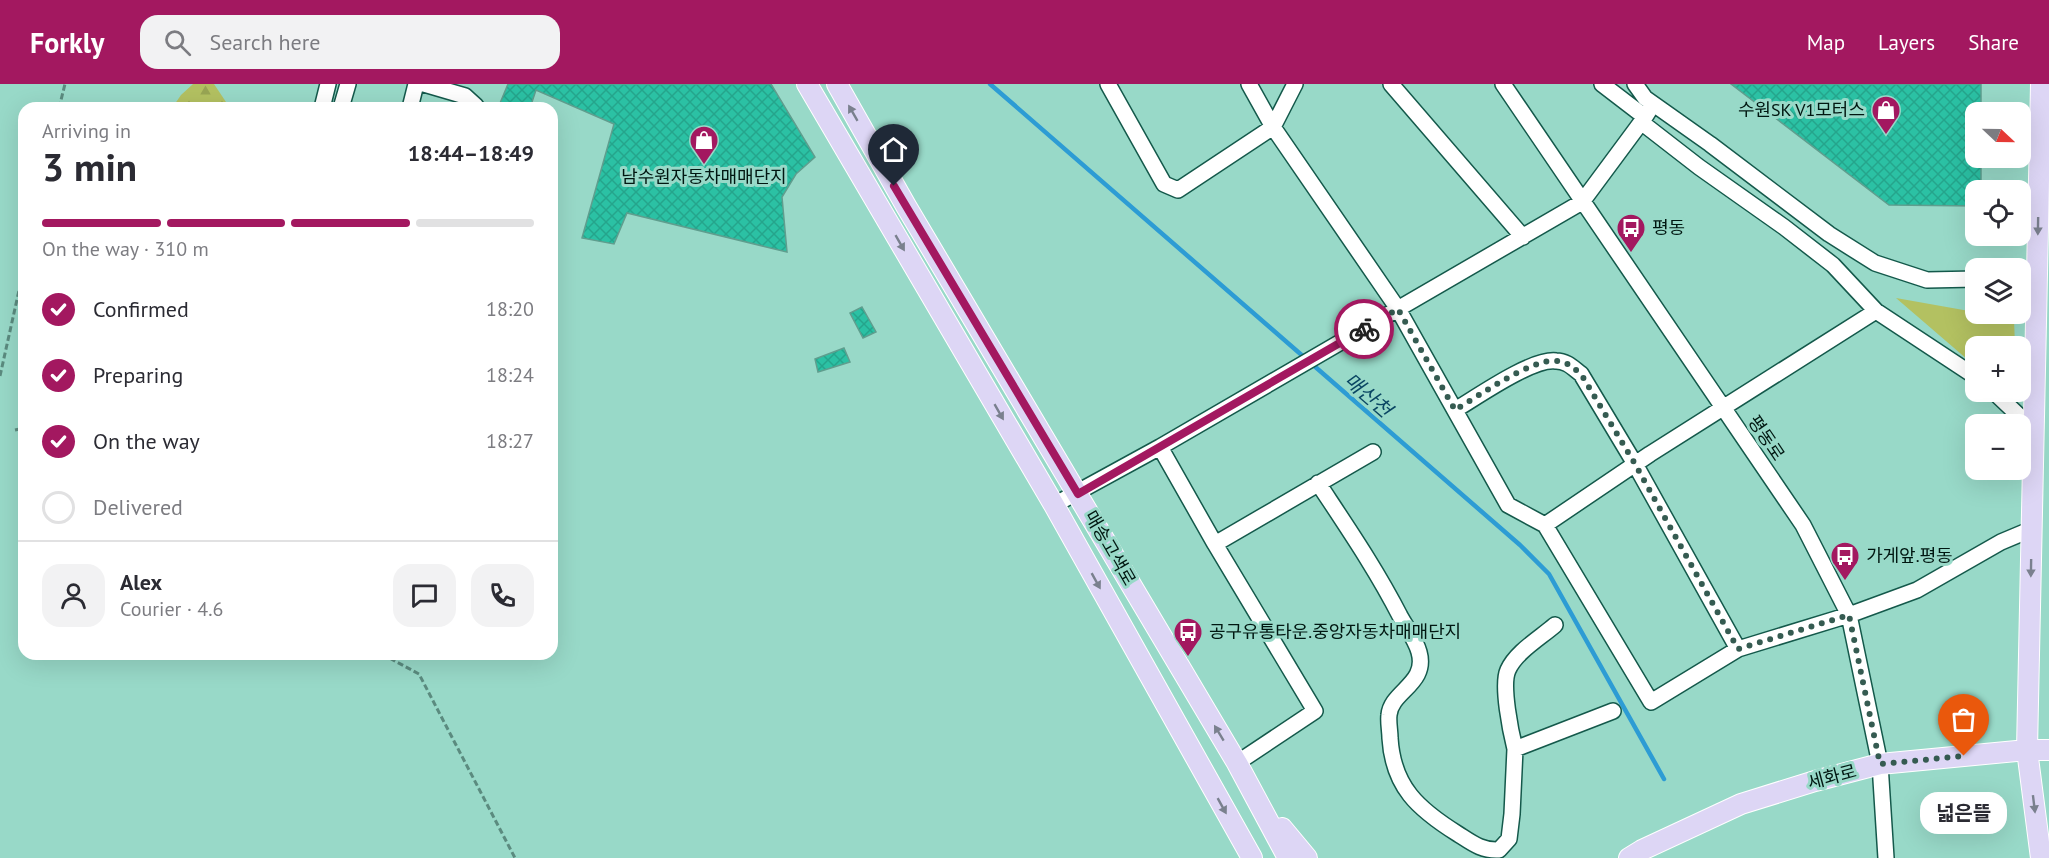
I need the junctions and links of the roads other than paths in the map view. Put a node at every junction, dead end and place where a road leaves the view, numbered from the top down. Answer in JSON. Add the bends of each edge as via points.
{"nodes":[{"id":1,"x":328,"y":84,"type":"edge"},
{"id":2,"x":348,"y":84,"type":"edge"},
{"id":3,"x":416,"y":84,"type":"edge"},
{"id":4,"x":424,"y":84,"type":"edge"},
{"id":5,"x":807,"y":84,"type":"edge"},
{"id":6,"x":837,"y":84,"type":"edge"},
{"id":7,"x":1108,"y":84,"type":"edge"},
{"id":8,"x":1249,"y":84,"type":"edge"},
{"id":9,"x":1295,"y":84,"type":"edge"},
{"id":10,"x":1391,"y":84,"type":"edge"},
{"id":11,"x":1503,"y":84,"type":"edge"},
{"id":12,"x":1602,"y":84,"type":"edge"},
{"id":13,"x":1635,"y":84,"type":"edge"},
{"id":14,"x":2041,"y":84,"type":"edge"},
{"id":15,"x":324,"y":102,"type":"edge"},
{"id":16,"x":343,"y":102,"type":"edge"},
{"id":17,"x":412,"y":102,"type":"edge"},
{"id":18,"x":472,"y":102,"type":"edge"},
{"id":19,"x":1647,"y":114,"type":"junction"},
{"id":20,"x":1273,"y":127,"type":"junction"},
{"id":21,"x":1582,"y":202,"type":"junction"},
{"id":22,"x":1523,"y":237,"type":"junction"},
{"id":23,"x":2030,"y":258,"type":"edge"},
{"id":24,"x":1965,"y":279,"type":"edge"},
{"id":25,"x":1398,"y":309,"type":"junction"},
{"id":26,"x":1876,"y":311,"type":"junction"},
{"id":27,"x":2031,"y":324,"type":"edge"},
{"id":28,"x":1965,"y":370,"type":"edge"},
{"id":29,"x":2005,"y":402,"type":"edge"},
{"id":30,"x":1723,"y":409,"type":"junction"},
{"id":31,"x":1455,"y":410,"type":"junction"},
{"id":32,"x":2034,"y":430,"type":"junction"},
{"id":33,"x":1160,"y":447,"type":"junction"},
{"id":34,"x":1373,"y":452,"type":"dead end"},
{"id":35,"x":1635,"y":464,"type":"junction"},
{"id":36,"x":1318,"y":483,"type":"junction"},
{"id":37,"x":1078,"y":494,"type":"junction"},
{"id":38,"x":1054,"y":506,"type":"junction"},
{"id":39,"x":1545,"y":525,"type":"junction"},
{"id":40,"x":2032,"y":529,"type":"junction"},
{"id":41,"x":1215,"y":544,"type":"junction"},
{"id":42,"x":1849,"y":615,"type":"junction"},
{"id":43,"x":1555,"y":625,"type":"dead end"},
{"id":44,"x":1738,"y":649,"type":"junction"},
{"id":45,"x":1613,"y":711,"type":"dead end"},
{"id":46,"x":1515,"y":749,"type":"junction"},
{"id":47,"x":2027,"y":750,"type":"junction"},
{"id":48,"x":2049,"y":750,"type":"edge"},
{"id":49,"x":1237,"y":763,"type":"junction"},
{"id":50,"x":1880,"y":764,"type":"junction"},
{"id":51,"x":1250,"y":789,"type":"junction"},
{"id":52,"x":1236,"y":831,"type":"junction"},
{"id":53,"x":1236,"y":858,"type":"edge"},
{"id":54,"x":1252,"y":858,"type":"edge"},
{"id":55,"x":1288,"y":858,"type":"edge"},
{"id":56,"x":1307,"y":858,"type":"edge"},
{"id":57,"x":1629,"y":858,"type":"edge"},
{"id":58,"x":1886,"y":858,"type":"edge"},
{"id":59,"x":2041,"y":858,"type":"edge"}],
"edges":[{"from":1,"to":15,"type":"street"},
{"from":2,"to":16,"type":"street"},
{"from":3,"to":17,"type":"street"},
{"from":4,"to":18,"type":"street","via":[[465,96]]},
{"from":5,"to":38,"type":"main road","name":"매송고색로","one_way":true},
{"from":37,"to":6,"type":"main road","name":"매송고색로","one_way":true},
{"from":7,"to":20,"type":"street","via":[[1164,184],[1178,190]]},
{"from":8,"to":20,"type":"street"},
{"from":9,"to":20,"type":"street"},
{"from":10,"to":22,"type":"street"},
{"from":11,"to":21,"type":"street","name":"평동로"},
{"from":12,"to":19,"type":"street"},
{"from":13,"to":19,"type":"street","via":[[1645,98]]},
{"from":14,"to":23,"type":"main road","one_way":true},
{"from":19,"to":21,"type":"street"},
{"from":19,"to":24,"type":"street","via":[[1875,263],[1927,280]]},
{"from":19,"to":26,"type":"street","via":[[1699,167],[1833,265]]},
{"from":20,"to":25,"type":"street"},
{"from":21,"to":22,"type":"street"},
{"from":21,"to":30,"type":"street","name":"평동로"},
{"from":22,"to":25,"type":"street"},
{"from":25,"to":31,"type":"street"},
{"from":25,"to":33,"type":"street"},
{"from":26,"to":28,"type":"street"},
{"from":26,"to":30,"type":"street"},
{"from":27,"to":32,"type":"main road"},
{"from":29,"to":32,"type":"street"},
{"from":30,"to":35,"type":"street"},
{"from":30,"to":42,"type":"street","name":"평동로","via":[[1803,525]]},
{"from":31,"to":35,"type":"street","via":[[1543,361],[1558,360],[1581,374]]},
{"from":31,"to":39,"type":"street","via":[[1508,505]]},
{"from":32,"to":40,"type":"main road"},
{"from":33,"to":37,"type":"street"},
{"from":33,"to":41,"type":"street"},
{"from":34,"to":36,"type":"street"},
{"from":35,"to":39,"type":"street"},
{"from":35,"to":44,"type":"street"},
{"from":36,"to":41,"type":"street"},
{"from":36,"to":46,"type":"street","via":[[1380,577],[1419,652],[1420,668],[1388,713],[1396,773],[1410,795],[1425,812],[1486,851],[1499,850],[1509,839]]},
{"from":37,"to":38,"type":"street"},
{"from":49,"to":37,"type":"main road","name":"매송고색로","one_way":true},
{"from":38,"to":52,"type":"main road","name":"매송고색로","one_way":true},
{"from":39,"to":44,"type":"street","via":[[1651,702]]},
{"from":40,"to":42,"type":"street","via":[[2001,542],[1917,590]]},
{"from":40,"to":47,"type":"main road","one_way":true},
{"from":41,"to":49,"type":"street","via":[[1315,711]]},
{"from":42,"to":44,"type":"street"},
{"from":42,"to":50,"type":"street","name":"평동로"},
{"from":43,"to":46,"type":"street","via":[[1521,654],[1507,672],[1507,711]]},
{"from":45,"to":46,"type":"street"},
{"from":47,"to":48,"type":"main road","name":"세화로"},
{"from":47,"to":50,"type":"main road","name":"세화로"},
{"from":47,"to":59,"type":"main road","one_way":true},
{"from":49,"to":51,"type":"main road","name":"매송고색로"},
{"from":50,"to":57,"type":"main road","name":"세화로","via":[[1741,804]]},
{"from":50,"to":58,"type":"street","name":"평동로"},
{"from":51,"to":55,"type":"main road","name":"매송고색로"},
{"from":51,"to":56,"type":"main road"},
{"from":52,"to":53,"type":"main road"},
{"from":52,"to":54,"type":"main road","name":"매송고색로"}]}
